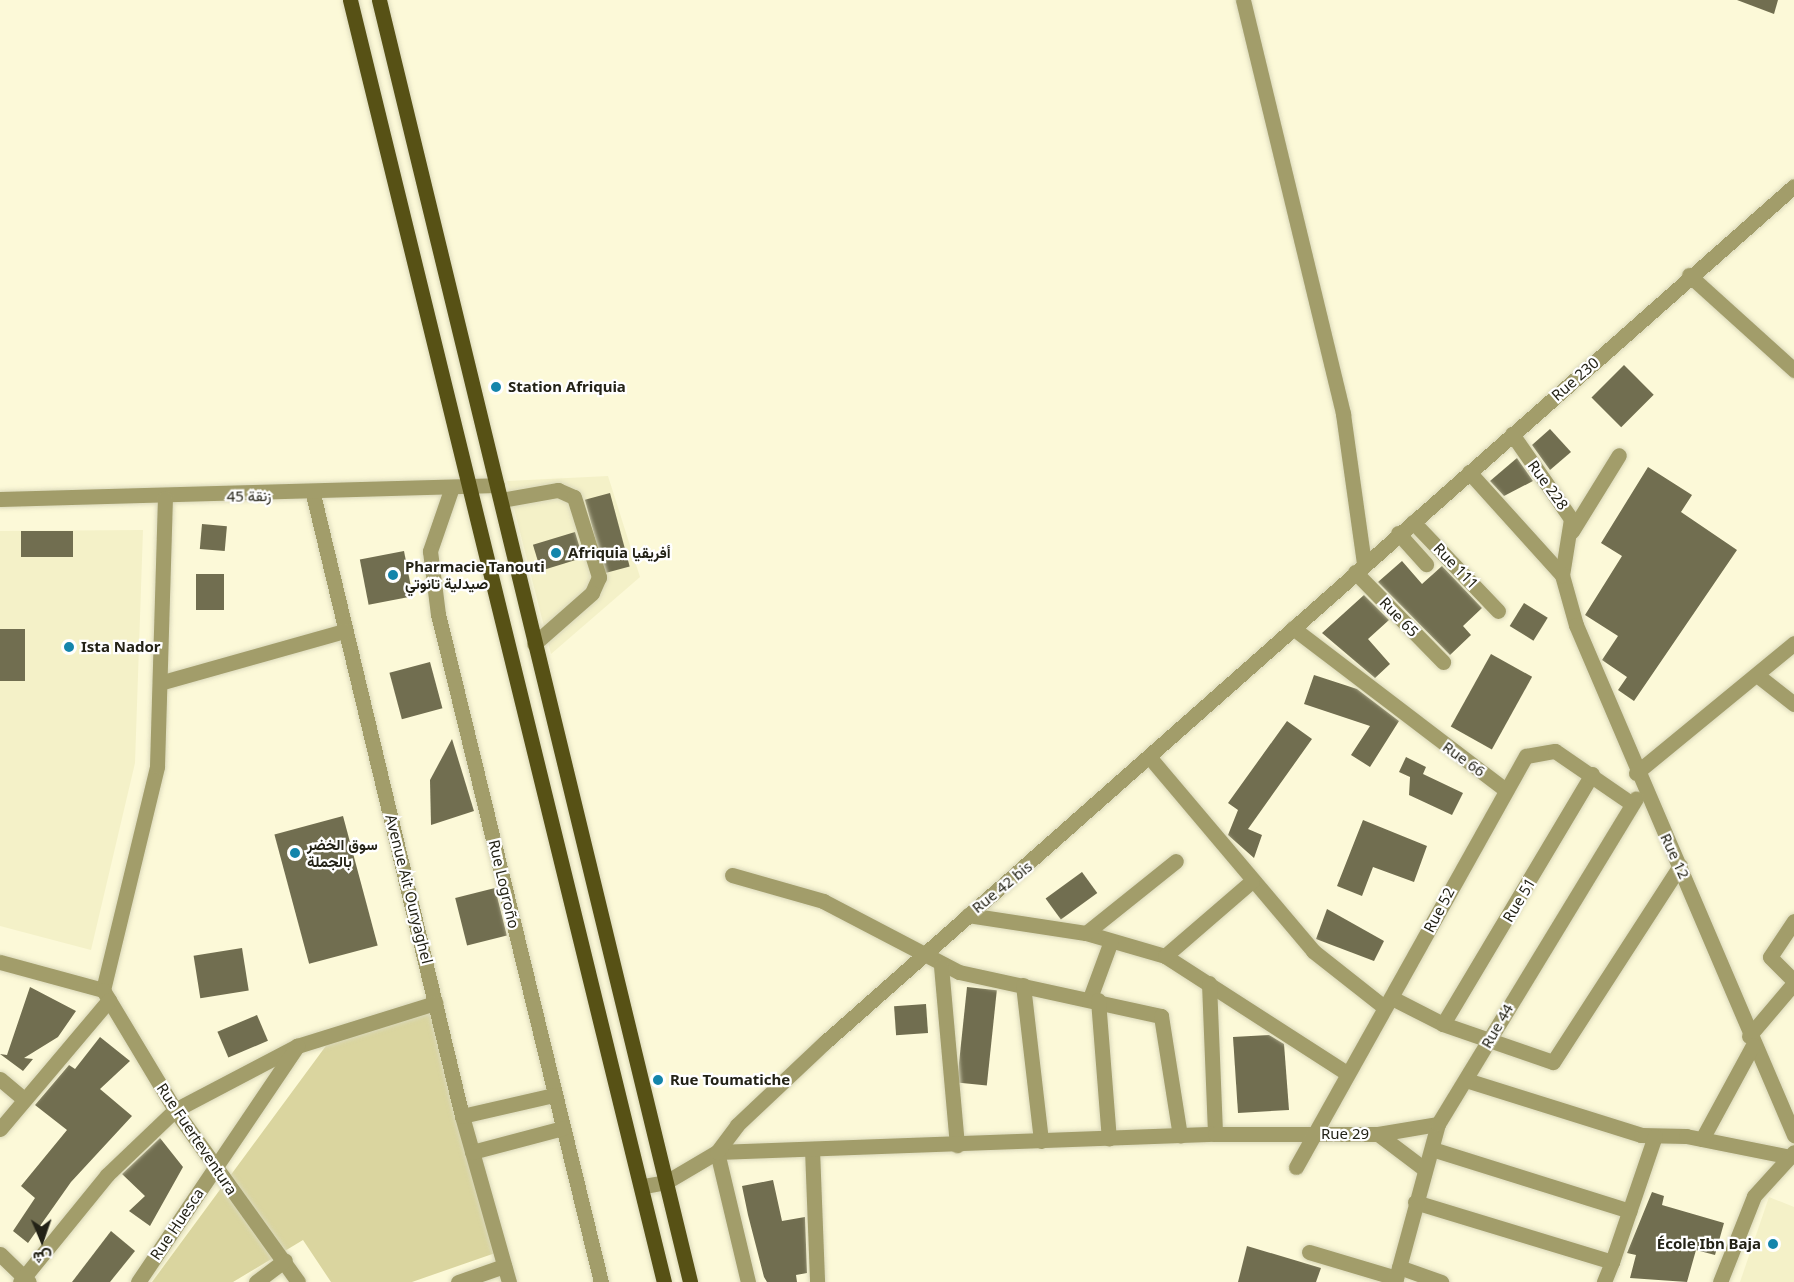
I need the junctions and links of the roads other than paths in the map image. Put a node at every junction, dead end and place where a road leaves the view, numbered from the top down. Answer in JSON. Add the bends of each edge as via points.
{"nodes":[{"id":1,"x":350,"y":0,"type":"edge"},
{"id":2,"x":379,"y":0,"type":"edge"},
{"id":3,"x":1243,"y":0,"type":"edge"},
{"id":4,"x":1794,"y":186,"type":"edge"},
{"id":5,"x":1689,"y":275,"type":"junction"},
{"id":6,"x":1794,"y":370,"type":"edge"},
{"id":7,"x":1512,"y":434,"type":"junction"},
{"id":8,"x":1619,"y":455,"type":"dead end"},
{"id":9,"x":1469,"y":472,"type":"junction"},
{"id":10,"x":470,"y":486,"type":"junction"},
{"id":11,"x":452,"y":487,"type":"junction"},
{"id":12,"x":499,"y":492,"type":"junction"},
{"id":13,"x":314,"y":494,"type":"junction"},
{"id":14,"x":165,"y":498,"type":"junction"},
{"id":15,"x":0,"y":499,"type":"edge"},
{"id":16,"x":1413,"y":522,"type":"junction"},
{"id":17,"x":1572,"y":531,"type":"junction"},
{"id":18,"x":1398,"y":533,"type":"junction"},
{"id":19,"x":1426,"y":564,"type":"dead end"},
{"id":20,"x":1360,"y":568,"type":"junction"},
{"id":21,"x":1562,"y":575,"type":"junction"},
{"id":22,"x":1498,"y":611,"type":"dead end"},
{"id":23,"x":1293,"y":628,"type":"junction"},
{"id":24,"x":345,"y":632,"type":"junction"},
{"id":25,"x":1794,"y":643,"type":"edge"},
{"id":26,"x":534,"y":644,"type":"junction"},
{"id":27,"x":1443,"y":662,"type":"dead end"},
{"id":28,"x":1757,"y":675,"type":"junction"},
{"id":29,"x":163,"y":682,"type":"junction"},
{"id":30,"x":1794,"y":704,"type":"edge"},
{"id":31,"x":1151,"y":759,"type":"junction"},
{"id":32,"x":1636,"y":773,"type":"junction"},
{"id":33,"x":1592,"y":774,"type":"junction"},
{"id":34,"x":1643,"y":788,"type":"junction"},
{"id":35,"x":1504,"y":789,"type":"junction"},
{"id":36,"x":1632,"y":804,"type":"junction"},
{"id":37,"x":1176,"y":861,"type":"dead end"},
{"id":38,"x":1680,"y":866,"type":"junction"},
{"id":39,"x":732,"y":875,"type":"dead end"},
{"id":40,"x":1252,"y":881,"type":"junction"},
{"id":41,"x":968,"y":915,"type":"junction"},
{"id":42,"x":1794,"y":921,"type":"edge"},
{"id":43,"x":1086,"y":933,"type":"junction"},
{"id":44,"x":1111,"y":941,"type":"junction"},
{"id":45,"x":925,"y":954,"type":"junction"},
{"id":46,"x":1165,"y":956,"type":"junction"},
{"id":47,"x":0,"y":962,"type":"edge"},
{"id":48,"x":941,"y":966,"type":"junction"},
{"id":49,"x":1794,"y":982,"type":"edge"},
{"id":50,"x":1209,"y":983,"type":"junction"},
{"id":51,"x":1023,"y":985,"type":"junction"},
{"id":52,"x":106,"y":995,"type":"junction"},
{"id":53,"x":1094,"y":999,"type":"junction"},
{"id":54,"x":1388,"y":1002,"type":"junction"},
{"id":55,"x":435,"y":1003,"type":"junction"},
{"id":56,"x":1443,"y":1024,"type":"junction"},
{"id":57,"x":1488,"y":1041,"type":"junction"},
{"id":58,"x":1751,"y":1041,"type":"junction"},
{"id":59,"x":297,"y":1046,"type":"junction"},
{"id":60,"x":1345,"y":1072,"type":"junction"},
{"id":61,"x":0,"y":1079,"type":"edge"},
{"id":62,"x":1466,"y":1080,"type":"junction"},
{"id":63,"x":554,"y":1095,"type":"junction"},
{"id":64,"x":24,"y":1099,"type":"junction"},
{"id":65,"x":175,"y":1110,"type":"junction"},
{"id":66,"x":462,"y":1116,"type":"junction"},
{"id":67,"x":1438,"y":1124,"type":"junction"},
{"id":68,"x":563,"y":1128,"type":"junction"},
{"id":69,"x":0,"y":1129,"type":"edge"},
{"id":70,"x":1215,"y":1134,"type":"junction"},
{"id":71,"x":1312,"y":1134,"type":"junction"},
{"id":72,"x":1378,"y":1134,"type":"junction"},
{"id":73,"x":1794,"y":1134,"type":"edge"},
{"id":74,"x":1180,"y":1136,"type":"junction"},
{"id":75,"x":1655,"y":1136,"type":"junction"},
{"id":76,"x":1109,"y":1139,"type":"junction"},
{"id":77,"x":1702,"y":1139,"type":"junction"},
{"id":78,"x":1041,"y":1141,"type":"junction"},
{"id":79,"x":957,"y":1144,"type":"junction"},
{"id":80,"x":812,"y":1149,"type":"junction"},
{"id":81,"x":1432,"y":1149,"type":"junction"},
{"id":82,"x":472,"y":1152,"type":"junction"},
{"id":83,"x":717,"y":1152,"type":"junction"},
{"id":84,"x":1790,"y":1154,"type":"edge"},
{"id":85,"x":215,"y":1167,"type":"junction"},
{"id":86,"x":1296,"y":1167,"type":"dead end"},
{"id":87,"x":1423,"y":1168,"type":"junction"},
{"id":88,"x":666,"y":1182,"type":"junction"},
{"id":89,"x":644,"y":1186,"type":"junction"},
{"id":90,"x":1415,"y":1202,"type":"junction"},
{"id":91,"x":1630,"y":1211,"type":"junction"},
{"id":92,"x":1309,"y":1252,"type":"dead end"},
{"id":93,"x":0,"y":1254,"type":"edge"},
{"id":94,"x":285,"y":1260,"type":"junction"},
{"id":95,"x":1612,"y":1262,"type":"junction"},
{"id":96,"x":504,"y":1266,"type":"junction"},
{"id":97,"x":1396,"y":1276,"type":"edge"},
{"id":98,"x":24,"y":1281,"type":"edge"},
{"id":99,"x":138,"y":1282,"type":"edge"},
{"id":100,"x":256,"y":1282,"type":"edge"},
{"id":101,"x":298,"y":1282,"type":"edge"},
{"id":102,"x":458,"y":1282,"type":"edge"},
{"id":103,"x":508,"y":1282,"type":"edge"},
{"id":104,"x":601,"y":1282,"type":"edge"},
{"id":105,"x":664,"y":1282,"type":"edge"},
{"id":106,"x":690,"y":1282,"type":"edge"},
{"id":107,"x":748,"y":1282,"type":"edge"},
{"id":108,"x":817,"y":1282,"type":"edge"},
{"id":109,"x":1441,"y":1282,"type":"edge"},
{"id":110,"x":1604,"y":1282,"type":"edge"},
{"id":111,"x":1720,"y":1282,"type":"edge"}],
"edges":[{"from":1,"to":10,"type":"main road"},
{"from":2,"to":12,"type":"main road"},
{"from":3,"to":20,"type":"street","via":[[1343,414]]},
{"from":4,"to":5,"type":"street","name":"Rue 230"},
{"from":5,"to":6,"type":"street"},
{"from":5,"to":7,"type":"street","name":"Rue 230"},
{"from":7,"to":9,"type":"street","name":"Rue 230"},
{"from":7,"to":17,"type":"street","name":"Rue 228","via":[[1566,508]]},
{"from":8,"to":17,"type":"street"},
{"from":9,"to":16,"type":"street","name":"Rue 230"},
{"from":9,"to":21,"type":"street"},
{"from":10,"to":11,"type":"street","name":"زنقة 45"},
{"from":10,"to":12,"type":"street","name":"زنقة 45"},
{"from":10,"to":89,"type":"main road"},
{"from":11,"to":13,"type":"street","name":"زنقة 45"},
{"from":11,"to":63,"type":"street","name":"Rue Logroño","via":[[430,551],[438,614]]},
{"from":12,"to":26,"type":"main road"},
{"from":12,"to":26,"type":"street","name":"زنقة 45","via":[[558,490],[574,496],[599,577],[592,593]]},
{"from":13,"to":14,"type":"street","name":"زنقة 45"},
{"from":13,"to":24,"type":"street","name":"Avenue Ait Ouryaghel"},
{"from":14,"to":15,"type":"street","name":"زنقة 45"},
{"from":14,"to":29,"type":"street"},
{"from":16,"to":18,"type":"street","name":"Rue 230"},
{"from":16,"to":22,"type":"street","name":"Rue 111"},
{"from":17,"to":21,"type":"street"},
{"from":18,"to":19,"type":"street"},
{"from":18,"to":20,"type":"street","name":"Rue 230"},
{"from":20,"to":23,"type":"street","name":"Rue 42 bis"},
{"from":20,"to":27,"type":"street","name":"Rue 65"},
{"from":21,"to":32,"type":"street","name":"Rue 12","via":[[1576,625]]},
{"from":23,"to":31,"type":"street","name":"Rue 42 bis"},
{"from":23,"to":35,"type":"street","name":"Rue 66"},
{"from":24,"to":29,"type":"street"},
{"from":24,"to":55,"type":"street","name":"Avenue Ait Ouryaghel"},
{"from":25,"to":28,"type":"street"},
{"from":26,"to":88,"type":"main road"},
{"from":28,"to":30,"type":"street"},
{"from":28,"to":32,"type":"street"},
{"from":29,"to":52,"type":"street","via":[[147,818]]},
{"from":31,"to":40,"type":"street"},
{"from":31,"to":41,"type":"street","name":"Rue 42 bis"},
{"from":32,"to":34,"type":"street","name":"Rue 12"},
{"from":33,"to":35,"type":"street","via":[[1555,751],[1540,750],[1526,756]]},
{"from":33,"to":36,"type":"street"},
{"from":33,"to":56,"type":"street","name":"Rue 51"},
{"from":34,"to":36,"type":"street","name":"Rue 44"},
{"from":34,"to":38,"type":"street","name":"Rue 12"},
{"from":35,"to":54,"type":"street","name":"Rue 52"},
{"from":36,"to":57,"type":"street","name":"Rue 44"},
{"from":37,"to":43,"type":"street"},
{"from":38,"to":57,"type":"street","via":[[1558,1059],[1547,1062]]},
{"from":38,"to":58,"type":"street","name":"Rue 12"},
{"from":39,"to":45,"type":"street","via":[[823,901]]},
{"from":40,"to":46,"type":"street"},
{"from":40,"to":54,"type":"street","via":[[1313,951]]},
{"from":41,"to":43,"type":"street"},
{"from":41,"to":45,"type":"street","name":"Rue 42 bis"},
{"from":42,"to":49,"type":"street","via":[[1770,957]]},
{"from":43,"to":44,"type":"street"},
{"from":44,"to":46,"type":"street"},
{"from":44,"to":53,"type":"street"},
{"from":45,"to":48,"type":"street"},
{"from":45,"to":83,"type":"street","name":"Rue 42 bis","via":[[754,1107]]},
{"from":46,"to":50,"type":"street"},
{"from":47,"to":52,"type":"street"},
{"from":48,"to":51,"type":"street"},
{"from":48,"to":79,"type":"street"},
{"from":49,"to":58,"type":"street"},
{"from":50,"to":60,"type":"street"},
{"from":50,"to":70,"type":"street"},
{"from":51,"to":53,"type":"street"},
{"from":51,"to":78,"type":"street"},
{"from":52,"to":64,"type":"street"},
{"from":52,"to":65,"type":"street","name":"Rue Fuerteventura"},
{"from":53,"to":74,"type":"street","via":[[1147,1009],[1164,1020]]},
{"from":53,"to":76,"type":"street"},
{"from":54,"to":56,"type":"street"},
{"from":54,"to":60,"type":"street","name":"Rue 52"},
{"from":55,"to":59,"type":"street"},
{"from":55,"to":66,"type":"street","name":"Avenue Ait Ouryaghel"},
{"from":56,"to":57,"type":"street"},
{"from":57,"to":62,"type":"street","name":"Rue 44"},
{"from":58,"to":73,"type":"street","name":"Rue 12"},
{"from":58,"to":77,"type":"street"},
{"from":59,"to":65,"type":"street"},
{"from":59,"to":85,"type":"street","name":"Rue Huesca"},
{"from":60,"to":71,"type":"street","name":"Rue 52"},
{"from":61,"to":64,"type":"street"},
{"from":62,"to":67,"type":"street","name":"Rue 44"},
{"from":62,"to":75,"type":"street"},
{"from":63,"to":66,"type":"street"},
{"from":63,"to":68,"type":"street","name":"Rue Logroño"},
{"from":64,"to":69,"type":"street"},
{"from":65,"to":85,"type":"street","name":"Rue Fuerteventura"},
{"from":65,"to":98,"type":"street","via":[[107,1175]]},
{"from":66,"to":82,"type":"street","name":"Avenue Ait Ouryaghel"},
{"from":67,"to":72,"type":"street","name":"Rue 29"},
{"from":67,"to":81,"type":"street","name":"Rue 44"},
{"from":68,"to":82,"type":"street"},
{"from":68,"to":104,"type":"street","name":"Rue Logroño"},
{"from":70,"to":71,"type":"street"},
{"from":70,"to":74,"type":"street"},
{"from":71,"to":72,"type":"street","name":"Rue 29"},
{"from":71,"to":86,"type":"street","name":"Rue 29"},
{"from":72,"to":87,"type":"street","name":"Rue 29"},
{"from":74,"to":76,"type":"street"},
{"from":75,"to":77,"type":"street"},
{"from":75,"to":91,"type":"street"},
{"from":76,"to":78,"type":"street"},
{"from":77,"to":84,"type":"street"},
{"from":78,"to":79,"type":"street"},
{"from":79,"to":80,"type":"street"},
{"from":80,"to":83,"type":"street"},
{"from":80,"to":108,"type":"street"},
{"from":81,"to":87,"type":"street","name":"Rue 44"},
{"from":81,"to":91,"type":"street"},
{"from":82,"to":96,"type":"street","name":"Avenue Ait Ouryaghel"},
{"from":83,"to":88,"type":"street","name":"Rue 42 bis"},
{"from":83,"to":107,"type":"street"},
{"from":84,"to":111,"type":"street","via":[[1754,1196]]},
{"from":85,"to":94,"type":"street","name":"Rue Fuerteventura"},
{"from":85,"to":99,"type":"street","name":"Rue Huesca"},
{"from":87,"to":90,"type":"street","name":"Rue 44"},
{"from":88,"to":89,"type":"street","name":"Rue 42 bis"},
{"from":88,"to":106,"type":"main road"},
{"from":89,"to":105,"type":"main road"},
{"from":90,"to":95,"type":"street"},
{"from":90,"to":97,"type":"street","name":"Rue 44"},
{"from":91,"to":95,"type":"street"},
{"from":92,"to":97,"type":"street"},
{"from":93,"to":98,"type":"street"},
{"from":94,"to":100,"type":"street"},
{"from":94,"to":101,"type":"street","name":"Rue Fuerteventura"},
{"from":95,"to":110,"type":"street"},
{"from":96,"to":102,"type":"street"},
{"from":96,"to":103,"type":"street","name":"Avenue Ait Ouryaghel"},
{"from":97,"to":109,"type":"street"}]}
